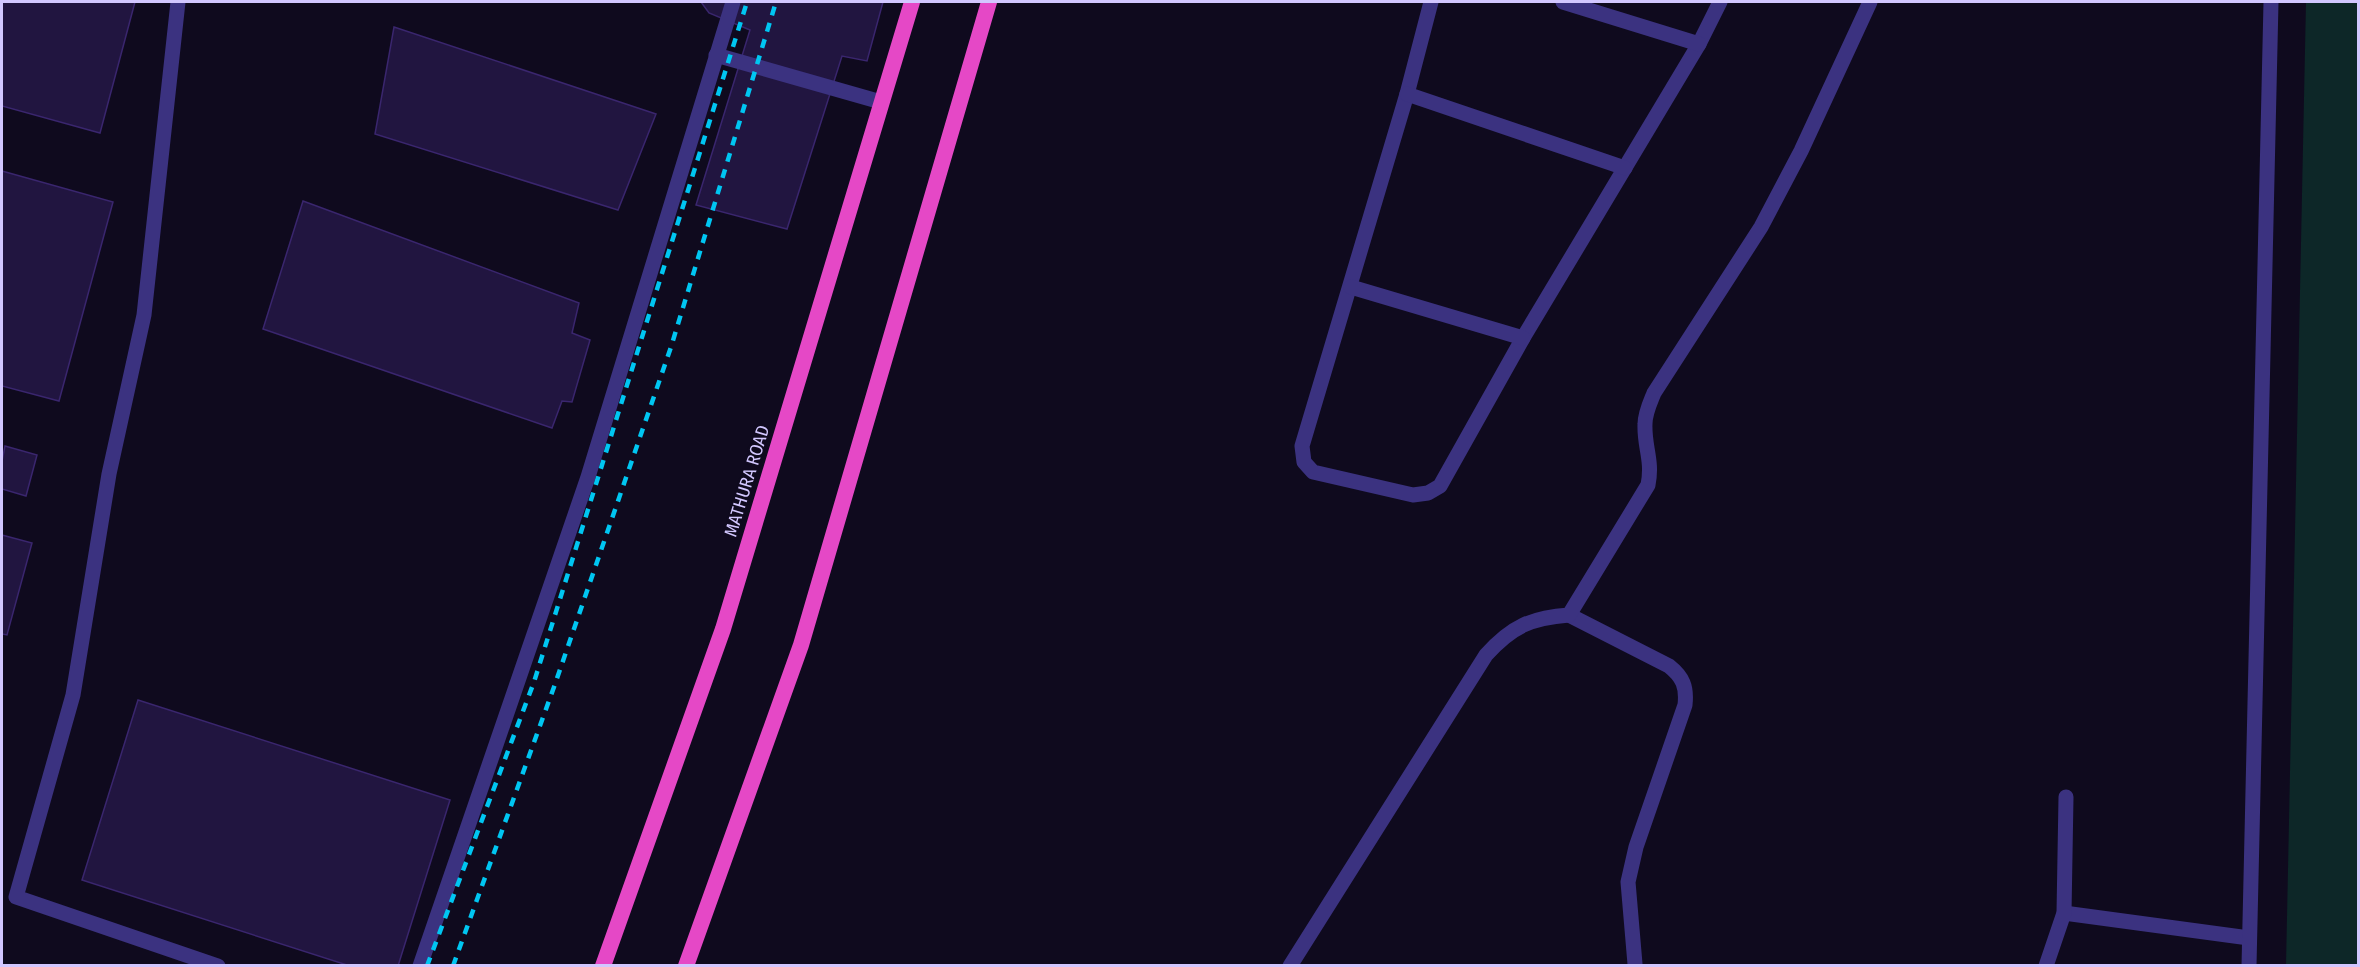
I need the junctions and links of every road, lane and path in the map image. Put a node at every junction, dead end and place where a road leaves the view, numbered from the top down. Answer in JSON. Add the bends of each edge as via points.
{"nodes":[{"id":1,"x":178,"y":2,"type":"edge"},
{"id":2,"x":733,"y":2,"type":"edge"},
{"id":3,"x":912,"y":2,"type":"edge"},
{"id":4,"x":989,"y":2,"type":"edge"},
{"id":5,"x":1431,"y":2,"type":"edge"},
{"id":6,"x":1563,"y":2,"type":"edge"},
{"id":7,"x":1720,"y":2,"type":"edge"},
{"id":8,"x":1870,"y":2,"type":"edge"},
{"id":9,"x":2271,"y":2,"type":"edge"},
{"id":10,"x":1699,"y":44,"type":"junction"},
{"id":11,"x":716,"y":55,"type":"junction"},
{"id":12,"x":1407,"y":94,"type":"junction"},
{"id":13,"x":881,"y":102,"type":"junction"},
{"id":14,"x":1625,"y":168,"type":"junction"},
{"id":15,"x":1351,"y":287,"type":"junction"},
{"id":16,"x":1523,"y":338,"type":"junction"},
{"id":17,"x":1569,"y":615,"type":"junction"},
{"id":18,"x":2066,"y":797,"type":"dead end"},
{"id":19,"x":9,"y":895,"type":"edge"},
{"id":20,"x":2064,"y":913,"type":"junction"},
{"id":21,"x":2249,"y":938,"type":"junction"},
{"id":22,"x":1635,"y":964,"type":"dead end"},
{"id":23,"x":218,"y":966,"type":"edge"},
{"id":24,"x":420,"y":966,"type":"edge"},
{"id":25,"x":603,"y":966,"type":"edge"},
{"id":26,"x":686,"y":966,"type":"edge"},
{"id":27,"x":1290,"y":966,"type":"edge"},
{"id":28,"x":2046,"y":966,"type":"edge"},
{"id":29,"x":2249,"y":966,"type":"edge"}],
"edges":[{"from":1,"to":19,"type":"street","via":[[144,315],[109,474],[73,695]]},
{"from":2,"to":11,"type":"street"},
{"from":3,"to":13,"type":"highway","name":"MATHURA ROAD"},
{"from":4,"to":26,"type":"highway","via":[[801,645]]},
{"from":5,"to":12,"type":"street"},
{"from":6,"to":10,"type":"street"},
{"from":7,"to":10,"type":"street"},
{"from":8,"to":17,"type":"street","via":[[1761,227],[1654,393],[1644,427],[1651,470],[1647,485]]},
{"from":9,"to":21,"type":"street"},
{"from":10,"to":14,"type":"street"},
{"from":11,"to":13,"type":"street"},
{"from":11,"to":24,"type":"street","via":[[588,477]]},
{"from":12,"to":14,"type":"street"},
{"from":12,"to":15,"type":"street"},
{"from":13,"to":25,"type":"highway","name":"MATHURA ROAD","via":[[723,629]]},
{"from":14,"to":16,"type":"street"},
{"from":15,"to":16,"type":"street"},
{"from":15,"to":16,"type":"street","via":[[1302,446],[1304,462],[1313,472],[1413,495],[1440,486]]},
{"from":17,"to":22,"type":"street","via":[[1668,666],[1685,683],[1685,705],[1636,847],[1628,882]]},
{"from":17,"to":27,"type":"street","via":[[1528,622],[1499,640],[1486,655]]},
{"from":18,"to":20,"type":"street"},
{"from":19,"to":23,"type":"street"},
{"from":20,"to":21,"type":"street"},
{"from":20,"to":28,"type":"street"},
{"from":21,"to":29,"type":"street"}]}
